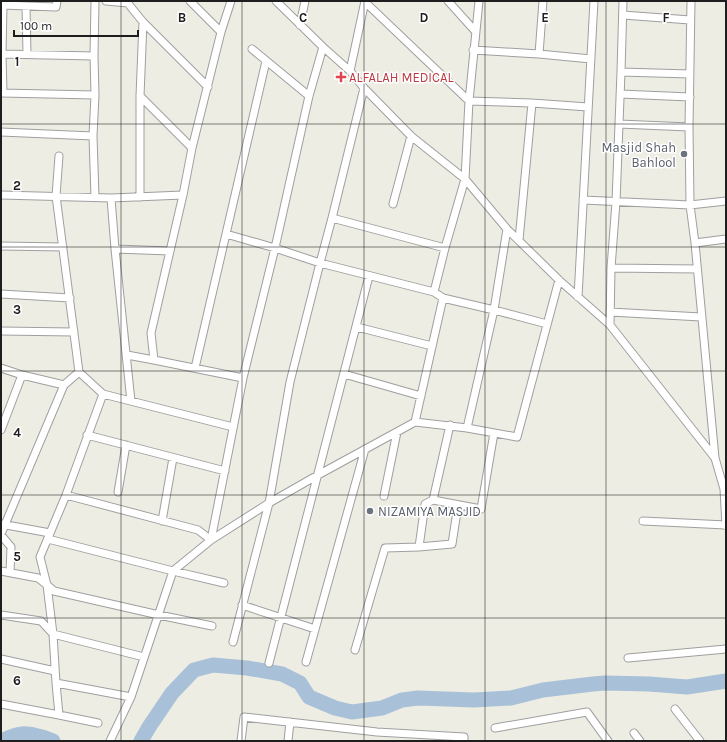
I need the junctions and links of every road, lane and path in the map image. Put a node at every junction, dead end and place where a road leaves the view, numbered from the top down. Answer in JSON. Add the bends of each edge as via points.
{"nodes":[{"id":1,"x":56,"y":1,"type":"edge"},
{"id":2,"x":95,"y":1,"type":"edge"},
{"id":3,"x":106,"y":1,"type":"edge"},
{"id":4,"x":190,"y":1,"type":"edge"},
{"id":5,"x":231,"y":1,"type":"edge"},
{"id":6,"x":276,"y":1,"type":"edge"},
{"id":7,"x":305,"y":1,"type":"edge"},
{"id":8,"x":365,"y":1,"type":"edge"},
{"id":9,"x":448,"y":1,"type":"edge"},
{"id":10,"x":479,"y":1,"type":"edge"},
{"id":11,"x":543,"y":1,"type":"edge"},
{"id":12,"x":594,"y":1,"type":"edge"},
{"id":13,"x":623,"y":1,"type":"edge"},
{"id":14,"x":691,"y":1,"type":"edge"},
{"id":15,"x":127,"y":2,"type":"edge"},
{"id":16,"x":2,"y":6,"type":"edge"},
{"id":17,"x":26,"y":6,"type":"junction"},
{"id":18,"x":623,"y":15,"type":"junction"},
{"id":19,"x":690,"y":20,"type":"junction"},
{"id":20,"x":143,"y":22,"type":"junction"},
{"id":21,"x":300,"y":24,"type":"junction"},
{"id":22,"x":475,"y":31,"type":"junction"},
{"id":23,"x":221,"y":32,"type":"junction"},
{"id":24,"x":324,"y":47,"type":"junction"},
{"id":25,"x":252,"y":49,"type":"dead end"},
{"id":26,"x":473,"y":50,"type":"junction"},
{"id":27,"x":2,"y":54,"type":"edge"},
{"id":28,"x":27,"y":54,"type":"junction"},
{"id":29,"x":539,"y":54,"type":"junction"},
{"id":30,"x":94,"y":56,"type":"junction"},
{"id":31,"x":591,"y":59,"type":"junction"},
{"id":32,"x":266,"y":61,"type":"junction"},
{"id":33,"x":350,"y":71,"type":"junction"},
{"id":34,"x":622,"y":72,"type":"junction"},
{"id":35,"x":690,"y":74,"type":"junction"},
{"id":36,"x":208,"y":87,"type":"junction"},
{"id":37,"x":364,"y":88,"type":"junction"},
{"id":38,"x":2,"y":93,"type":"edge"},
{"id":39,"x":620,"y":94,"type":"junction"},
{"id":40,"x":95,"y":96,"type":"junction"},
{"id":41,"x":140,"y":96,"type":"junction"},
{"id":42,"x":309,"y":96,"type":"junction"},
{"id":43,"x":690,"y":97,"type":"junction"},
{"id":44,"x":468,"y":100,"type":"junction"},
{"id":45,"x":532,"y":103,"type":"junction"},
{"id":46,"x":588,"y":107,"type":"junction"},
{"id":47,"x":619,"y":124,"type":"junction"},
{"id":48,"x":689,"y":126,"type":"junction"},
{"id":49,"x":1,"y":132,"type":"edge"},
{"id":50,"x":93,"y":136,"type":"junction"},
{"id":51,"x":411,"y":136,"type":"junction"},
{"id":52,"x":192,"y":148,"type":"junction"},
{"id":53,"x":59,"y":156,"type":"dead end"},
{"id":54,"x":465,"y":179,"type":"junction"},
{"id":55,"x":1,"y":195,"type":"edge"},
{"id":56,"x":182,"y":195,"type":"junction"},
{"id":57,"x":56,"y":196,"type":"junction"},
{"id":58,"x":95,"y":197,"type":"junction"},
{"id":59,"x":140,"y":197,"type":"junction"},
{"id":60,"x":111,"y":198,"type":"junction"},
{"id":61,"x":583,"y":200,"type":"junction"},
{"id":62,"x":726,"y":201,"type":"edge"},
{"id":63,"x":616,"y":202,"type":"junction"},
{"id":64,"x":393,"y":204,"type":"dead end"},
{"id":65,"x":690,"y":205,"type":"junction"},
{"id":66,"x":332,"y":218,"type":"junction"},
{"id":67,"x":507,"y":229,"type":"junction"},
{"id":68,"x":226,"y":234,"type":"junction"},
{"id":69,"x":726,"y":239,"type":"edge"},
{"id":70,"x":519,"y":240,"type":"junction"},
{"id":71,"x":695,"y":243,"type":"junction"},
{"id":72,"x":1,"y":246,"type":"edge"},
{"id":73,"x":63,"y":247,"type":"junction"},
{"id":74,"x":275,"y":248,"type":"junction"},
{"id":75,"x":445,"y":248,"type":"junction"},
{"id":76,"x":115,"y":249,"type":"junction"},
{"id":77,"x":170,"y":251,"type":"junction"},
{"id":78,"x":320,"y":264,"type":"junction"},
{"id":79,"x":611,"y":268,"type":"junction"},
{"id":80,"x":697,"y":269,"type":"junction"},
{"id":81,"x":369,"y":276,"type":"junction"},
{"id":82,"x":559,"y":280,"type":"junction"},
{"id":83,"x":434,"y":292,"type":"junction"},
{"id":84,"x":1,"y":294,"type":"edge"},
{"id":85,"x":578,"y":297,"type":"junction"},
{"id":86,"x":70,"y":298,"type":"junction"},
{"id":87,"x":444,"y":298,"type":"junction"},
{"id":88,"x":494,"y":310,"type":"junction"},
{"id":89,"x":610,"y":312,"type":"junction"},
{"id":90,"x":701,"y":317,"type":"junction"},
{"id":91,"x":547,"y":324,"type":"junction"},
{"id":92,"x":610,"y":324,"type":"junction"},
{"id":93,"x":357,"y":327,"type":"junction"},
{"id":94,"x":1,"y":330,"type":"edge"},
{"id":95,"x":74,"y":332,"type":"junction"},
{"id":96,"x":432,"y":346,"type":"junction"},
{"id":97,"x":127,"y":355,"type":"junction"},
{"id":98,"x":154,"y":360,"type":"junction"},
{"id":99,"x":1,"y":368,"type":"edge"},
{"id":100,"x":195,"y":368,"type":"junction"},
{"id":101,"x":80,"y":372,"type":"junction"},
{"id":102,"x":344,"y":374,"type":"junction"},
{"id":103,"x":22,"y":375,"type":"junction"},
{"id":104,"x":243,"y":378,"type":"junction"},
{"id":105,"x":64,"y":385,"type":"junction"},
{"id":106,"x":102,"y":394,"type":"junction"},
{"id":107,"x":421,"y":396,"type":"junction"},
{"id":108,"x":131,"y":401,"type":"junction"},
{"id":109,"x":414,"y":422,"type":"junction"},
{"id":110,"x":450,"y":425,"type":"junction"},
{"id":111,"x":233,"y":427,"type":"junction"},
{"id":112,"x":467,"y":428,"type":"junction"},
{"id":113,"x":1,"y":430,"type":"edge"},
{"id":114,"x":397,"y":432,"type":"junction"},
{"id":115,"x":494,"y":433,"type":"junction"},
{"id":116,"x":87,"y":435,"type":"junction"},
{"id":117,"x":126,"y":445,"type":"junction"},
{"id":118,"x":365,"y":449,"type":"junction"},
{"id":119,"x":173,"y":458,"type":"junction"},
{"id":120,"x":715,"y":458,"type":"junction"},
{"id":121,"x":225,"y":471,"type":"junction"},
{"id":122,"x":318,"y":475,"type":"junction"},
{"id":123,"x":725,"y":489,"type":"edge"},
{"id":124,"x":118,"y":492,"type":"dead end"},
{"id":125,"x":66,"y":495,"type":"junction"},
{"id":126,"x":384,"y":496,"type":"dead end"},
{"id":127,"x":433,"y":500,"type":"junction"},
{"id":128,"x":269,"y":503,"type":"junction"},
{"id":129,"x":458,"y":505,"type":"junction"},
{"id":130,"x":162,"y":521,"type":"junction"},
{"id":131,"x":643,"y":521,"type":"dead end"},
{"id":132,"x":3,"y":525,"type":"edge"},
{"id":133,"x":726,"y":525,"type":"edge"},
{"id":134,"x":1,"y":535,"type":"edge"},
{"id":135,"x":49,"y":536,"type":"junction"},
{"id":136,"x":211,"y":540,"type":"junction"},
{"id":137,"x":419,"y":547,"type":"junction"},
{"id":138,"x":1,"y":571,"type":"edge"},
{"id":139,"x":173,"y":571,"type":"junction"},
{"id":140,"x":10,"y":573,"type":"junction"},
{"id":141,"x":224,"y":583,"type":"dead end"},
{"id":142,"x":47,"y":584,"type":"junction"},
{"id":143,"x":242,"y":605,"type":"junction"},
{"id":144,"x":1,"y":615,"type":"edge"},
{"id":145,"x":159,"y":615,"type":"junction"},
{"id":146,"x":280,"y":617,"type":"junction"},
{"id":147,"x":212,"y":626,"type":"dead end"},
{"id":148,"x":315,"y":629,"type":"junction"},
{"id":149,"x":53,"y":634,"type":"junction"},
{"id":150,"x":233,"y":642,"type":"dead end"},
{"id":151,"x":726,"y":649,"type":"edge"},
{"id":152,"x":355,"y":650,"type":"dead end"},
{"id":153,"x":144,"y":657,"type":"junction"},
{"id":154,"x":628,"y":658,"type":"dead end"},
{"id":155,"x":1,"y":659,"type":"edge"},
{"id":156,"x":269,"y":662,"type":"dead end"},
{"id":157,"x":306,"y":662,"type":"dead end"},
{"id":158,"x":55,"y":671,"type":"junction"},
{"id":159,"x":56,"y":683,"type":"junction"},
{"id":160,"x":131,"y":697,"type":"junction"},
{"id":161,"x":1,"y":704,"type":"edge"},
{"id":162,"x":676,"y":709,"type":"dead end"},
{"id":163,"x":59,"y":715,"type":"junction"},
{"id":164,"x":290,"y":722,"type":"junction"},
{"id":165,"x":98,"y":724,"type":"dead end"},
{"id":166,"x":494,"y":728,"type":"dead end"},
{"id":167,"x":634,"y":733,"type":"dead end"},
{"id":168,"x":605,"y":739,"type":"edge"},
{"id":169,"x":110,"y":741,"type":"edge"},
{"id":170,"x":241,"y":741,"type":"edge"},
{"id":171,"x":288,"y":741,"type":"edge"},
{"id":172,"x":464,"y":741,"type":"edge"},
{"id":173,"x":640,"y":741,"type":"edge"},
{"id":174,"x":700,"y":741,"type":"edge"}],
"edges":[{"from":1,"to":17,"type":"street","via":[[56,7]]},
{"from":2,"to":30,"type":"street"},
{"from":3,"to":15,"type":"street"},
{"from":4,"to":23,"type":"street"},
{"from":5,"to":23,"type":"street"},
{"from":6,"to":21,"type":"street"},
{"from":7,"to":21,"type":"street"},
{"from":8,"to":33,"type":"street"},
{"from":8,"to":44,"type":"street"},
{"from":9,"to":22,"type":"street"},
{"from":10,"to":22,"type":"street"},
{"from":11,"to":29,"type":"street"},
{"from":12,"to":31,"type":"street"},
{"from":13,"to":18,"type":"street"},
{"from":14,"to":19,"type":"street"},
{"from":15,"to":20,"type":"street"},
{"from":16,"to":17,"type":"street"},
{"from":16,"to":27,"type":"street"},
{"from":17,"to":28,"type":"street"},
{"from":18,"to":19,"type":"street"},
{"from":18,"to":34,"type":"street"},
{"from":19,"to":35,"type":"street"},
{"from":20,"to":36,"type":"street"},
{"from":20,"to":41,"type":"street"},
{"from":21,"to":24,"type":"street"},
{"from":22,"to":26,"type":"street"},
{"from":23,"to":36,"type":"street"},
{"from":24,"to":33,"type":"street"},
{"from":24,"to":42,"type":"street"},
{"from":25,"to":32,"type":"street"},
{"from":26,"to":29,"type":"street"},
{"from":26,"to":44,"type":"street"},
{"from":27,"to":28,"type":"street"},
{"from":27,"to":38,"type":"street"},
{"from":28,"to":30,"type":"street"},
{"from":29,"to":31,"type":"street"},
{"from":30,"to":40,"type":"street"},
{"from":31,"to":46,"type":"street"},
{"from":32,"to":42,"type":"street"},
{"from":32,"to":68,"type":"street"},
{"from":33,"to":37,"type":"street"},
{"from":34,"to":35,"type":"street"},
{"from":34,"to":39,"type":"street"},
{"from":35,"to":43,"type":"street"},
{"from":36,"to":52,"type":"street"},
{"from":37,"to":51,"type":"street"},
{"from":37,"to":66,"type":"street"},
{"from":38,"to":40,"type":"street"},
{"from":39,"to":43,"type":"street"},
{"from":39,"to":47,"type":"street"},
{"from":40,"to":50,"type":"street"},
{"from":41,"to":52,"type":"street"},
{"from":41,"to":59,"type":"street"},
{"from":42,"to":74,"type":"street"},
{"from":43,"to":48,"type":"street"},
{"from":44,"to":45,"type":"street"},
{"from":44,"to":54,"type":"street"},
{"from":45,"to":46,"type":"street"},
{"from":45,"to":70,"type":"street"},
{"from":46,"to":61,"type":"street"},
{"from":47,"to":48,"type":"street"},
{"from":47,"to":63,"type":"street"},
{"from":48,"to":65,"type":"street"},
{"from":49,"to":50,"type":"street"},
{"from":50,"to":58,"type":"street"},
{"from":51,"to":54,"type":"street"},
{"from":51,"to":64,"type":"street"},
{"from":52,"to":56,"type":"street"},
{"from":53,"to":57,"type":"street"},
{"from":54,"to":67,"type":"street"},
{"from":54,"to":75,"type":"street"},
{"from":55,"to":57,"type":"street"},
{"from":56,"to":59,"type":"street"},
{"from":56,"to":77,"type":"street"},
{"from":57,"to":58,"type":"street"},
{"from":57,"to":73,"type":"street"},
{"from":58,"to":60,"type":"street"},
{"from":59,"to":60,"type":"street"},
{"from":60,"to":76,"type":"street"},
{"from":61,"to":63,"type":"street"},
{"from":61,"to":85,"type":"street"},
{"from":62,"to":65,"type":"street"},
{"from":63,"to":65,"type":"street"},
{"from":63,"to":79,"type":"street"},
{"from":65,"to":71,"type":"street"},
{"from":66,"to":75,"type":"street"},
{"from":66,"to":78,"type":"street"},
{"from":67,"to":70,"type":"street"},
{"from":67,"to":88,"type":"street"},
{"from":68,"to":74,"type":"street"},
{"from":68,"to":100,"type":"street"},
{"from":69,"to":71,"type":"street"},
{"from":70,"to":82,"type":"street"},
{"from":71,"to":80,"type":"street"},
{"from":72,"to":73,"type":"street"},
{"from":73,"to":86,"type":"street"},
{"from":74,"to":78,"type":"street"},
{"from":74,"to":104,"type":"street"},
{"from":75,"to":83,"type":"street"},
{"from":76,"to":77,"type":"street"},
{"from":76,"to":97,"type":"street"},
{"from":77,"to":98,"type":"street","via":[[151,333]]},
{"from":78,"to":81,"type":"street"},
{"from":78,"to":128,"type":"street","via":[[290,382]]},
{"from":79,"to":80,"type":"street"},
{"from":79,"to":89,"type":"street"},
{"from":80,"to":90,"type":"street"},
{"from":81,"to":83,"type":"street"},
{"from":81,"to":93,"type":"street"},
{"from":82,"to":85,"type":"street"},
{"from":82,"to":91,"type":"street"},
{"from":83,"to":87,"type":"street"},
{"from":84,"to":86,"type":"street"},
{"from":85,"to":92,"type":"street"},
{"from":86,"to":95,"type":"street"},
{"from":87,"to":88,"type":"street"},
{"from":87,"to":96,"type":"street"},
{"from":88,"to":91,"type":"street"},
{"from":88,"to":112,"type":"street"},
{"from":89,"to":90,"type":"street"},
{"from":89,"to":92,"type":"street"},
{"from":90,"to":120,"type":"street"},
{"from":91,"to":115,"type":"street","via":[[517,437]]},
{"from":92,"to":120,"type":"street"},
{"from":93,"to":96,"type":"street"},
{"from":93,"to":102,"type":"street"},
{"from":94,"to":95,"type":"street"},
{"from":95,"to":101,"type":"street"},
{"from":96,"to":107,"type":"street"},
{"from":97,"to":98,"type":"street"},
{"from":97,"to":108,"type":"street"},
{"from":98,"to":100,"type":"street"},
{"from":99,"to":103,"type":"street"},
{"from":100,"to":104,"type":"street"},
{"from":101,"to":105,"type":"street"},
{"from":101,"to":106,"type":"street"},
{"from":102,"to":107,"type":"street"},
{"from":102,"to":122,"type":"street"},
{"from":103,"to":105,"type":"street"},
{"from":103,"to":113,"type":"street"},
{"from":104,"to":111,"type":"street"},
{"from":105,"to":132,"type":"street"},
{"from":106,"to":108,"type":"street"},
{"from":106,"to":116,"type":"street"},
{"from":107,"to":109,"type":"street"},
{"from":108,"to":111,"type":"street"},
{"from":109,"to":110,"type":"street"},
{"from":109,"to":114,"type":"street"},
{"from":110,"to":112,"type":"street"},
{"from":110,"to":127,"type":"street"},
{"from":111,"to":121,"type":"street"},
{"from":112,"to":115,"type":"street"},
{"from":114,"to":118,"type":"street"},
{"from":114,"to":126,"type":"street"},
{"from":115,"to":129,"type":"street","via":[[481,509]]},
{"from":116,"to":117,"type":"street"},
{"from":116,"to":125,"type":"street"},
{"from":117,"to":119,"type":"street"},
{"from":117,"to":124,"type":"street"},
{"from":118,"to":122,"type":"street"},
{"from":118,"to":148,"type":"street"},
{"from":119,"to":121,"type":"street"},
{"from":119,"to":130,"type":"street"},
{"from":120,"to":123,"type":"street"},
{"from":121,"to":136,"type":"street"},
{"from":122,"to":128,"type":"street"},
{"from":122,"to":146,"type":"street"},
{"from":123,"to":133,"type":"street"},
{"from":125,"to":130,"type":"street"},
{"from":125,"to":135,"type":"street"},
{"from":127,"to":129,"type":"street"},
{"from":127,"to":137,"type":"street","via":[[425,504]]},
{"from":128,"to":136,"type":"street"},
{"from":128,"to":143,"type":"street"},
{"from":129,"to":137,"type":"street","via":[[452,544]]},
{"from":130,"to":136,"type":"street","via":[[198,530]]},
{"from":131,"to":133,"type":"street"},
{"from":132,"to":134,"type":"street"},
{"from":132,"to":135,"type":"street"},
{"from":134,"to":140,"type":"street","via":[[11,547]]},
{"from":135,"to":139,"type":"street"},
{"from":135,"to":142,"type":"street","via":[[40,557]]},
{"from":136,"to":139,"type":"street"},
{"from":137,"to":152,"type":"street","via":[[385,548]]},
{"from":138,"to":140,"type":"street"},
{"from":139,"to":141,"type":"street"},
{"from":139,"to":145,"type":"street"},
{"from":140,"to":142,"type":"street","via":[[38,578]]},
{"from":142,"to":145,"type":"street","via":[[54,591]]},
{"from":142,"to":149,"type":"street"},
{"from":143,"to":146,"type":"street"},
{"from":143,"to":150,"type":"street"},
{"from":144,"to":149,"type":"street","via":[[41,621]]},
{"from":145,"to":147,"type":"street"},
{"from":145,"to":153,"type":"street"},
{"from":146,"to":148,"type":"street"},
{"from":146,"to":156,"type":"street"},
{"from":148,"to":157,"type":"street"},
{"from":149,"to":153,"type":"street"},
{"from":149,"to":158,"type":"street"},
{"from":151,"to":154,"type":"street"},
{"from":153,"to":160,"type":"street"},
{"from":155,"to":158,"type":"street"},
{"from":158,"to":159,"type":"street"},
{"from":159,"to":160,"type":"street"},
{"from":159,"to":163,"type":"street"},
{"from":160,"to":169,"type":"street"},
{"from":161,"to":163,"type":"street"},
{"from":162,"to":174,"type":"street"},
{"from":163,"to":165,"type":"street"},
{"from":164,"to":170,"type":"street","via":[[244,717]]},
{"from":164,"to":171,"type":"street"},
{"from":164,"to":172,"type":"street","via":[[377,732],[464,737]]},
{"from":166,"to":168,"type":"street","via":[[587,712]]},
{"from":167,"to":173,"type":"street"}]}
